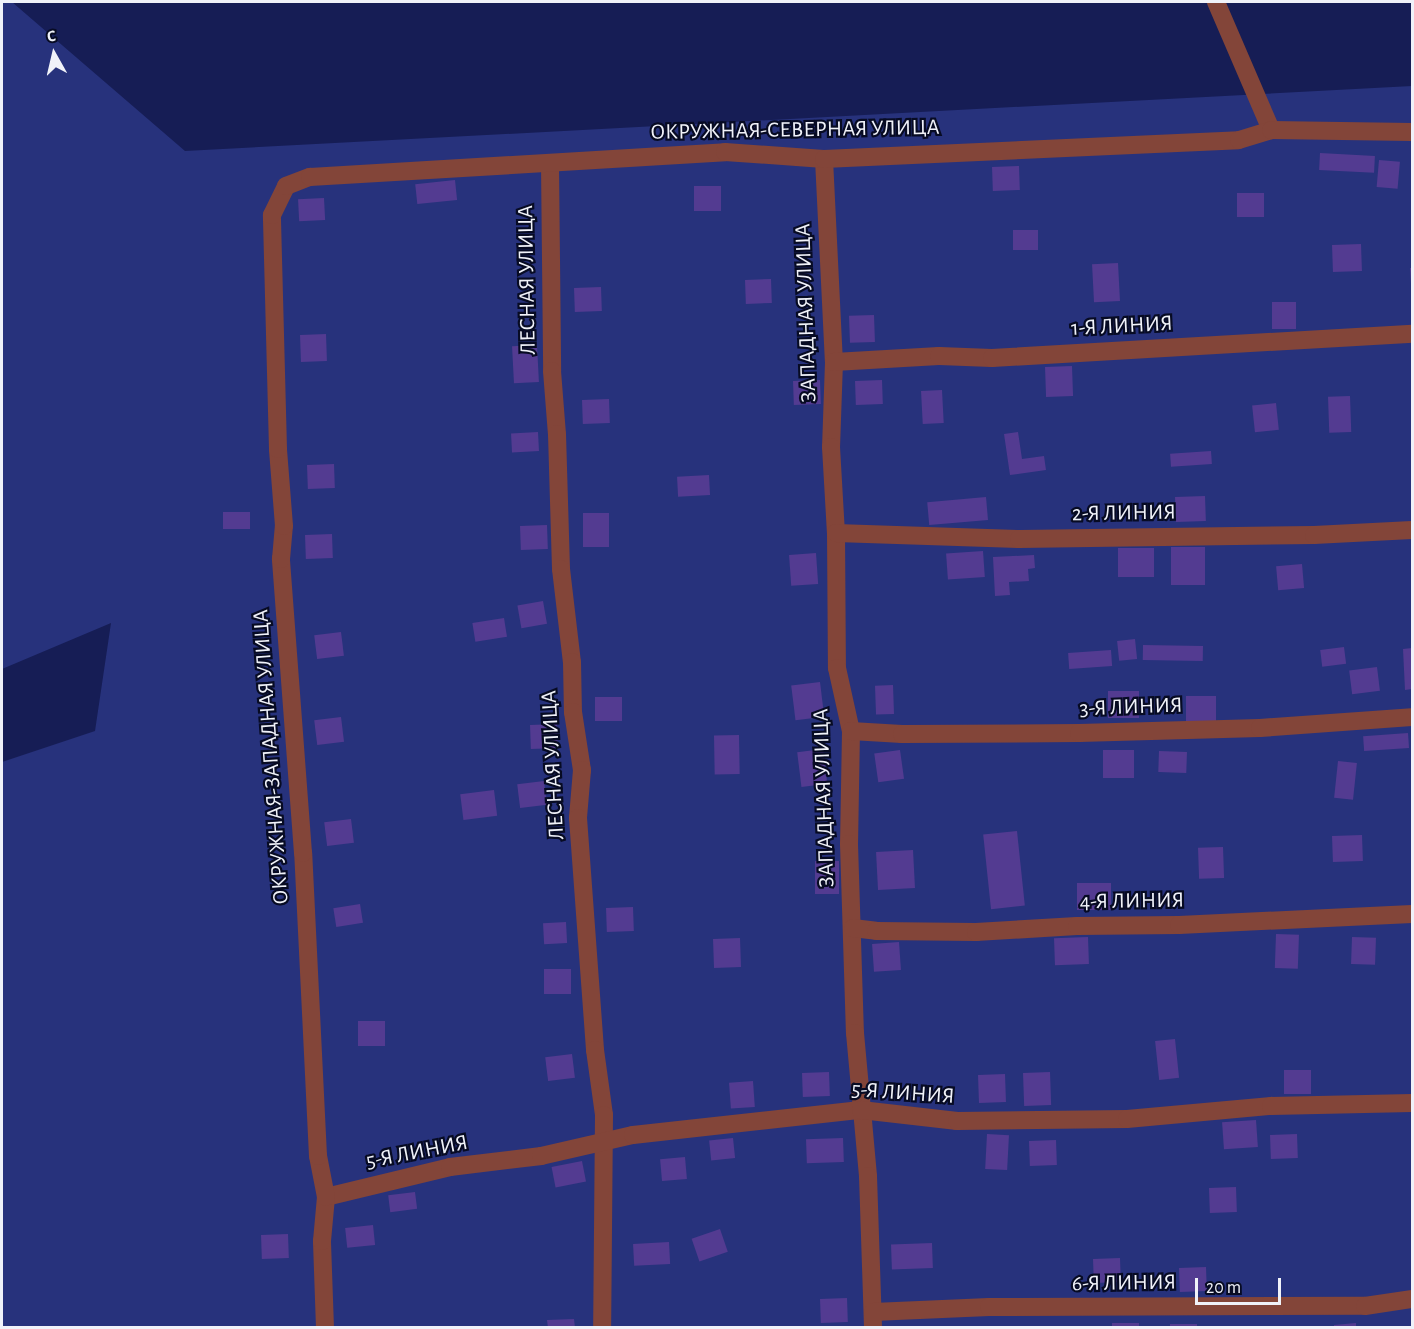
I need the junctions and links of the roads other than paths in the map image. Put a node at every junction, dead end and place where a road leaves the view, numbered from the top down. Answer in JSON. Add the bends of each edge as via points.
{"nodes":[{"id":1,"x":1216,"y":2,"type":"edge"},
{"id":2,"x":1271,"y":130,"type":"junction"},
{"id":3,"x":1413,"y":132,"type":"edge"},
{"id":4,"x":824,"y":159,"type":"junction"},
{"id":5,"x":550,"y":164,"type":"junction"},
{"id":6,"x":286,"y":186,"type":"joint"},
{"id":7,"x":1413,"y":334,"type":"edge"},
{"id":8,"x":834,"y":362,"type":"junction"},
{"id":9,"x":1413,"y":530,"type":"edge"},
{"id":10,"x":836,"y":534,"type":"junction"},
{"id":11,"x":1413,"y":717,"type":"edge"},
{"id":12,"x":851,"y":731,"type":"junction"},
{"id":13,"x":1413,"y":914,"type":"edge"},
{"id":14,"x":853,"y":928,"type":"junction"},
{"id":15,"x":1413,"y":1103,"type":"edge"},
{"id":16,"x":861,"y":1110,"type":"junction"},
{"id":17,"x":603,"y":1140,"type":"junction"},
{"id":18,"x":326,"y":1197,"type":"junction"},
{"id":19,"x":1413,"y":1299,"type":"edge"},
{"id":20,"x":873,"y":1320,"type":"edge"},
{"id":21,"x":325,"y":1328,"type":"edge"},
{"id":22,"x":602,"y":1328,"type":"edge"}],
"edges":[{"from":1,"to":2,"type":"street"},
{"from":2,"to":3,"type":"street","name":"ОКРУЖНАЯ-СЕВЕРНАЯ УЛИЦА"},
{"from":2,"to":4,"type":"street","name":"ОКРУЖНАЯ-СЕВЕРНАЯ УЛИЦА","via":[[1239,140]]},
{"from":4,"to":5,"type":"street","name":"ОКРУЖНАЯ-СЕВЕРНАЯ УЛИЦА","via":[[725,152]]},
{"from":4,"to":8,"type":"street","name":"ЗАПАДНАЯ УЛИЦА"},
{"from":5,"to":6,"type":"street","name":"ОКРУЖНАЯ-СЕВЕРНАЯ УЛИЦА","via":[[310,177]]},
{"from":5,"to":17,"type":"street","name":"ЛЕСНАЯ УЛИЦА","via":[[552,371],[561,569],[582,770],[578,818]]},
{"from":6,"to":18,"type":"street","name":"ОКРУЖНАЯ-ЗАПАДНАЯ УЛИЦА","via":[[272,215],[278,449],[284,526],[281,559],[303,853],[318,1156]]},
{"from":7,"to":8,"type":"street","name":"1-Я ЛИНИЯ","via":[[992,358],[939,356]]},
{"from":8,"to":10,"type":"street","name":"ЗАПАДНАЯ УЛИЦА","via":[[831,447]]},
{"from":9,"to":10,"type":"street","name":"2-Я ЛИНИЯ","via":[[1019,539]]},
{"from":10,"to":12,"type":"street","name":"ЗАПАДНАЯ УЛИЦА","via":[[837,668]]},
{"from":11,"to":12,"type":"street","name":"3-Я ЛИНИЯ","via":[[1260,728],[1079,733]]},
{"from":12,"to":14,"type":"street","name":"ЗАПАДНАЯ УЛИЦА","via":[[849,844]]},
{"from":13,"to":14,"type":"street","name":"4-Я ЛИНИЯ","via":[[976,932],[876,932]]},
{"from":14,"to":16,"type":"street","name":"ЗАПАДНАЯ УЛИЦА"},
{"from":15,"to":16,"type":"street","name":"5-Я ЛИНИЯ","via":[[1271,1106],[1127,1119],[957,1121]]},
{"from":16,"to":17,"type":"street","name":"5-Я ЛИНИЯ"},
{"from":16,"to":20,"type":"street","name":"ЗАПАДНАЯ УЛИЦА","via":[[873,1247]]},
{"from":17,"to":18,"type":"street","name":"5-Я ЛИНИЯ","via":[[541,1156],[450,1167]]},
{"from":17,"to":22,"type":"street","name":"ЛЕСНАЯ УЛИЦА"},
{"from":18,"to":21,"type":"street","name":"ОКРУЖНАЯ-ЗАПАДНАЯ УЛИЦА","via":[[322,1241]]},
{"from":19,"to":20,"type":"street","name":"6-Я ЛИНИЯ","via":[[1365,1306],[989,1307]]}]}
